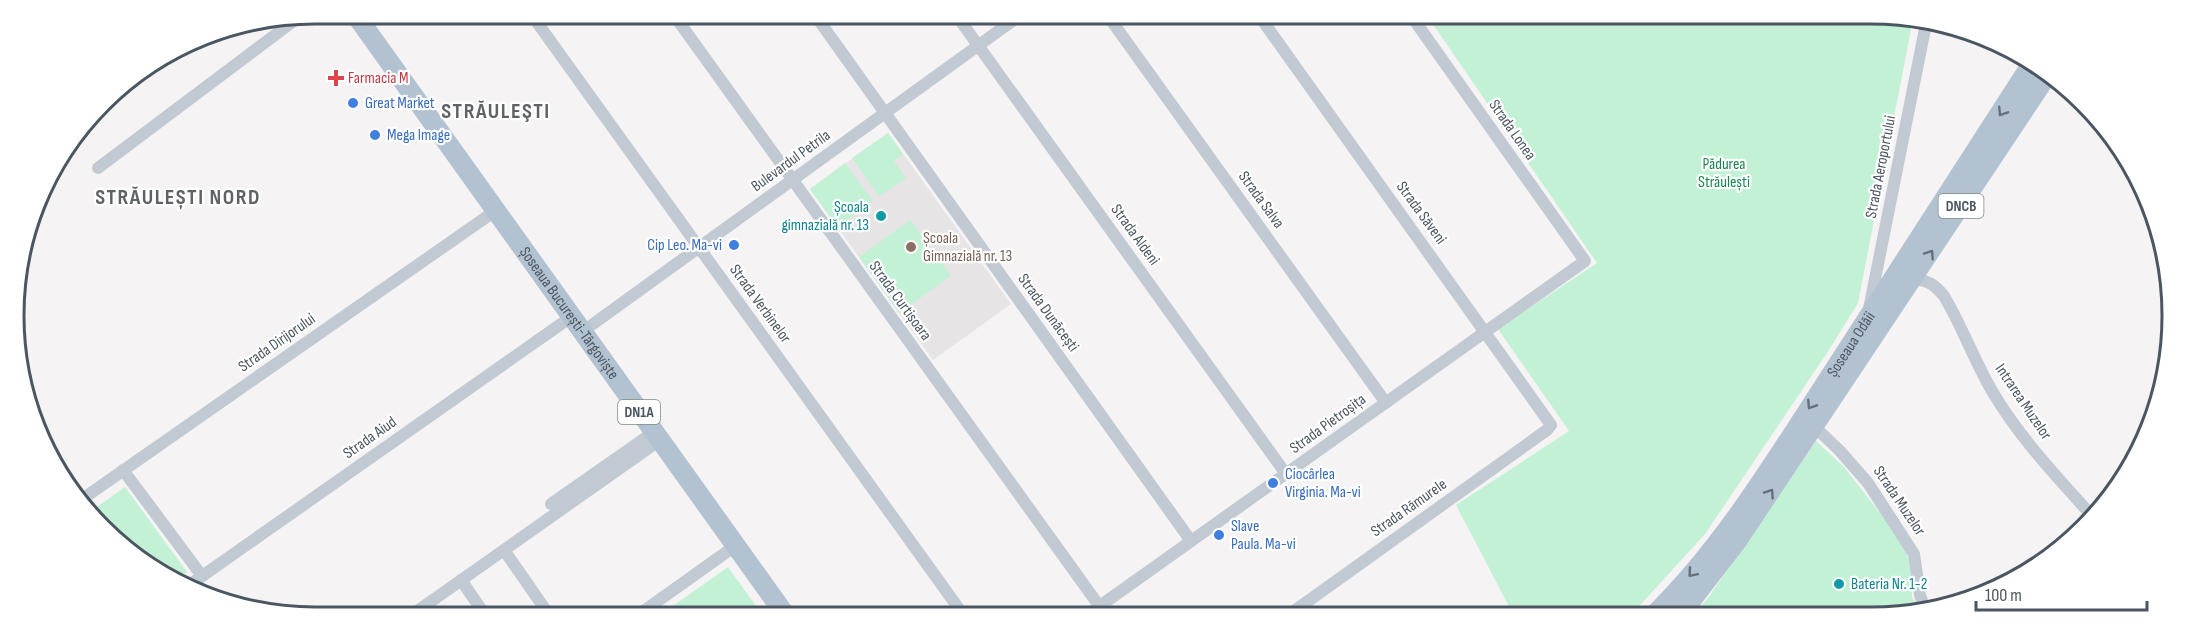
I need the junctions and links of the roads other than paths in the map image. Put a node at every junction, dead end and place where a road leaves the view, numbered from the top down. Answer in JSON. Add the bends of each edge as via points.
{"nodes":[{"id":1,"x":362,"y":24,"type":"edge"},
{"id":2,"x":538,"y":24,"type":"edge"},
{"id":3,"x":680,"y":24,"type":"edge"},
{"id":4,"x":821,"y":24,"type":"edge"},
{"id":5,"x":963,"y":24,"type":"edge"},
{"id":6,"x":1008,"y":24,"type":"edge"},
{"id":7,"x":1114,"y":24,"type":"edge"},
{"id":8,"x":1265,"y":24,"type":"edge"},
{"id":9,"x":1417,"y":24,"type":"edge"},
{"id":10,"x":288,"y":25,"type":"edge"},
{"id":11,"x":1925,"y":30,"type":"edge"},
{"id":12,"x":978,"y":46,"type":"junction"},
{"id":13,"x":2028,"y":70,"type":"edge"},
{"id":14,"x":2043,"y":81,"type":"edge"},
{"id":15,"x":885,"y":113,"type":"junction"},
{"id":16,"x":98,"y":168,"type":"dead end"},
{"id":17,"x":792,"y":180,"type":"junction"},
{"id":18,"x":495,"y":211,"type":"junction"},
{"id":19,"x":699,"y":247,"type":"junction"},
{"id":20,"x":1585,"y":261,"type":"joint"},
{"id":21,"x":1913,"y":279,"type":"junction"},
{"id":22,"x":1866,"y":321,"type":"junction"},
{"id":23,"x":576,"y":324,"type":"junction"},
{"id":24,"x":1486,"y":332,"type":"junction"},
{"id":25,"x":1386,"y":403,"type":"junction"},
{"id":26,"x":1815,"y":427,"type":"junction"},
{"id":27,"x":1547,"y":430,"type":"joint"},
{"id":28,"x":657,"y":436,"type":"junction"},
{"id":29,"x":123,"y":470,"type":"junction"},
{"id":30,"x":1286,"y":474,"type":"junction"},
{"id":31,"x":86,"y":496,"type":"edge"},
{"id":32,"x":551,"y":504,"type":"dead end"},
{"id":33,"x":2087,"y":511,"type":"edge"},
{"id":34,"x":1191,"y":542,"type":"junction"},
{"id":35,"x":735,"y":546,"type":"junction"},
{"id":36,"x":504,"y":550,"type":"junction"},
{"id":37,"x":202,"y":576,"type":"junction"},
{"id":38,"x":461,"y":580,"type":"junction"},
{"id":39,"x":195,"y":581,"type":"edge"},
{"id":40,"x":1922,"y":602,"type":"edge"},
{"id":41,"x":423,"y":607,"type":"edge"},
{"id":42,"x":480,"y":607,"type":"edge"},
{"id":43,"x":544,"y":607,"type":"edge"},
{"id":44,"x":648,"y":607,"type":"edge"},
{"id":45,"x":780,"y":607,"type":"edge"},
{"id":46,"x":958,"y":607,"type":"edge"},
{"id":47,"x":1093,"y":607,"type":"edge"},
{"id":48,"x":1099,"y":607,"type":"edge"},
{"id":49,"x":1300,"y":607,"type":"edge"},
{"id":50,"x":1661,"y":607,"type":"edge"},
{"id":51,"x":1686,"y":607,"type":"edge"}],
"edges":[{"from":1,"to":18,"type":"main road","name":"Șoseaua București-Târgoviște","number":"DN1A"},
{"from":2,"to":19,"type":"street","name":"Strada Verbinelor"},
{"from":3,"to":17,"type":"street","name":"Strada Curtișoara"},
{"from":4,"to":15,"type":"street","name":"Strada Dunăcești"},
{"from":5,"to":12,"type":"street","name":"Strada Aldeni"},
{"from":6,"to":12,"type":"street","name":"Bulevardul Petrila"},
{"from":7,"to":25,"type":"street","name":"Strada Salva"},
{"from":8,"to":24,"type":"street","name":"Strada Săveni"},
{"from":9,"to":20,"type":"street","name":"Strada Lonea"},
{"from":10,"to":16,"type":"street"},
{"from":11,"to":22,"type":"street","name":"Strada Aeroportului"},
{"from":12,"to":15,"type":"street","name":"Bulevardul Petrila"},
{"from":12,"to":30,"type":"street","name":"Strada Aldeni"},
{"from":13,"to":22,"type":"main road","name":"Șoseaua Odăii","number":"DNCB","one_way":true},
{"from":21,"to":14,"type":"main road","name":"Șoseaua Odăii","number":"DNCB","one_way":true},
{"from":15,"to":17,"type":"street","name":"Bulevardul Petrila"},
{"from":15,"to":34,"type":"street","name":"Strada Dunăcești"},
{"from":17,"to":19,"type":"street","name":"Bulevardul Petrila"},
{"from":17,"to":47,"type":"street","name":"Strada Curtișoara"},
{"from":18,"to":23,"type":"main road","name":"Șoseaua București-Târgoviște","number":"DN1A"},
{"from":18,"to":29,"type":"street","name":"Strada Dirijorului"},
{"from":19,"to":23,"type":"street","name":"Bulevardul Petrila"},
{"from":19,"to":46,"type":"street","name":"Strada Verbinelor"},
{"from":20,"to":24,"type":"street","name":"Strada Pietroșița"},
{"from":21,"to":26,"type":"main road","name":"Șoseaua Odăii","number":"DNCB"},
{"from":21,"to":33,"type":"street","name":"Intrarea Muzelor","via":[[1935,285],[1944,296],[1991,390],[2010,419]]},
{"from":22,"to":50,"type":"main road","name":"Șoseaua Odăii","number":"DNCB","one_way":true,"via":[[1727,530]]},
{"from":23,"to":28,"type":"main road","name":"Șoseaua București-Târgoviște","number":"DN1A"},
{"from":23,"to":37,"type":"street","name":"Strada Aiud"},
{"from":24,"to":25,"type":"street","name":"Strada Pietroșița"},
{"from":24,"to":27,"type":"street","name":"Strada Săveni","via":[[1550,421]]},
{"from":25,"to":30,"type":"street","name":"Strada Pietroșița"},
{"from":26,"to":40,"type":"street","name":"Strada Muzelor","via":[[1868,483],[1914,554]]},
{"from":51,"to":26,"type":"main road","name":"Șoseaua Odăii","number":"DNCB","one_way":true},
{"from":27,"to":49,"type":"street","name":"Strada Rămurele"},
{"from":28,"to":32,"type":"street"},
{"from":28,"to":35,"type":"main road","name":"Șoseaua București-Târgoviște","number":"DN1A"},
{"from":28,"to":36,"type":"street"},
{"from":29,"to":31,"type":"street","name":"Strada Dirijorului"},
{"from":29,"to":37,"type":"street"},
{"from":30,"to":34,"type":"street","name":"Strada Pietroșița"},
{"from":34,"to":48,"type":"street","name":"Strada Pietroșița"},
{"from":35,"to":44,"type":"street"},
{"from":35,"to":45,"type":"main road","name":"Șoseaua București-Târgoviște","number":"DN1A"},
{"from":36,"to":38,"type":"street"},
{"from":36,"to":43,"type":"street"},
{"from":37,"to":39,"type":"street","name":"Strada Aiud"},
{"from":38,"to":41,"type":"street"},
{"from":38,"to":42,"type":"street"}]}
